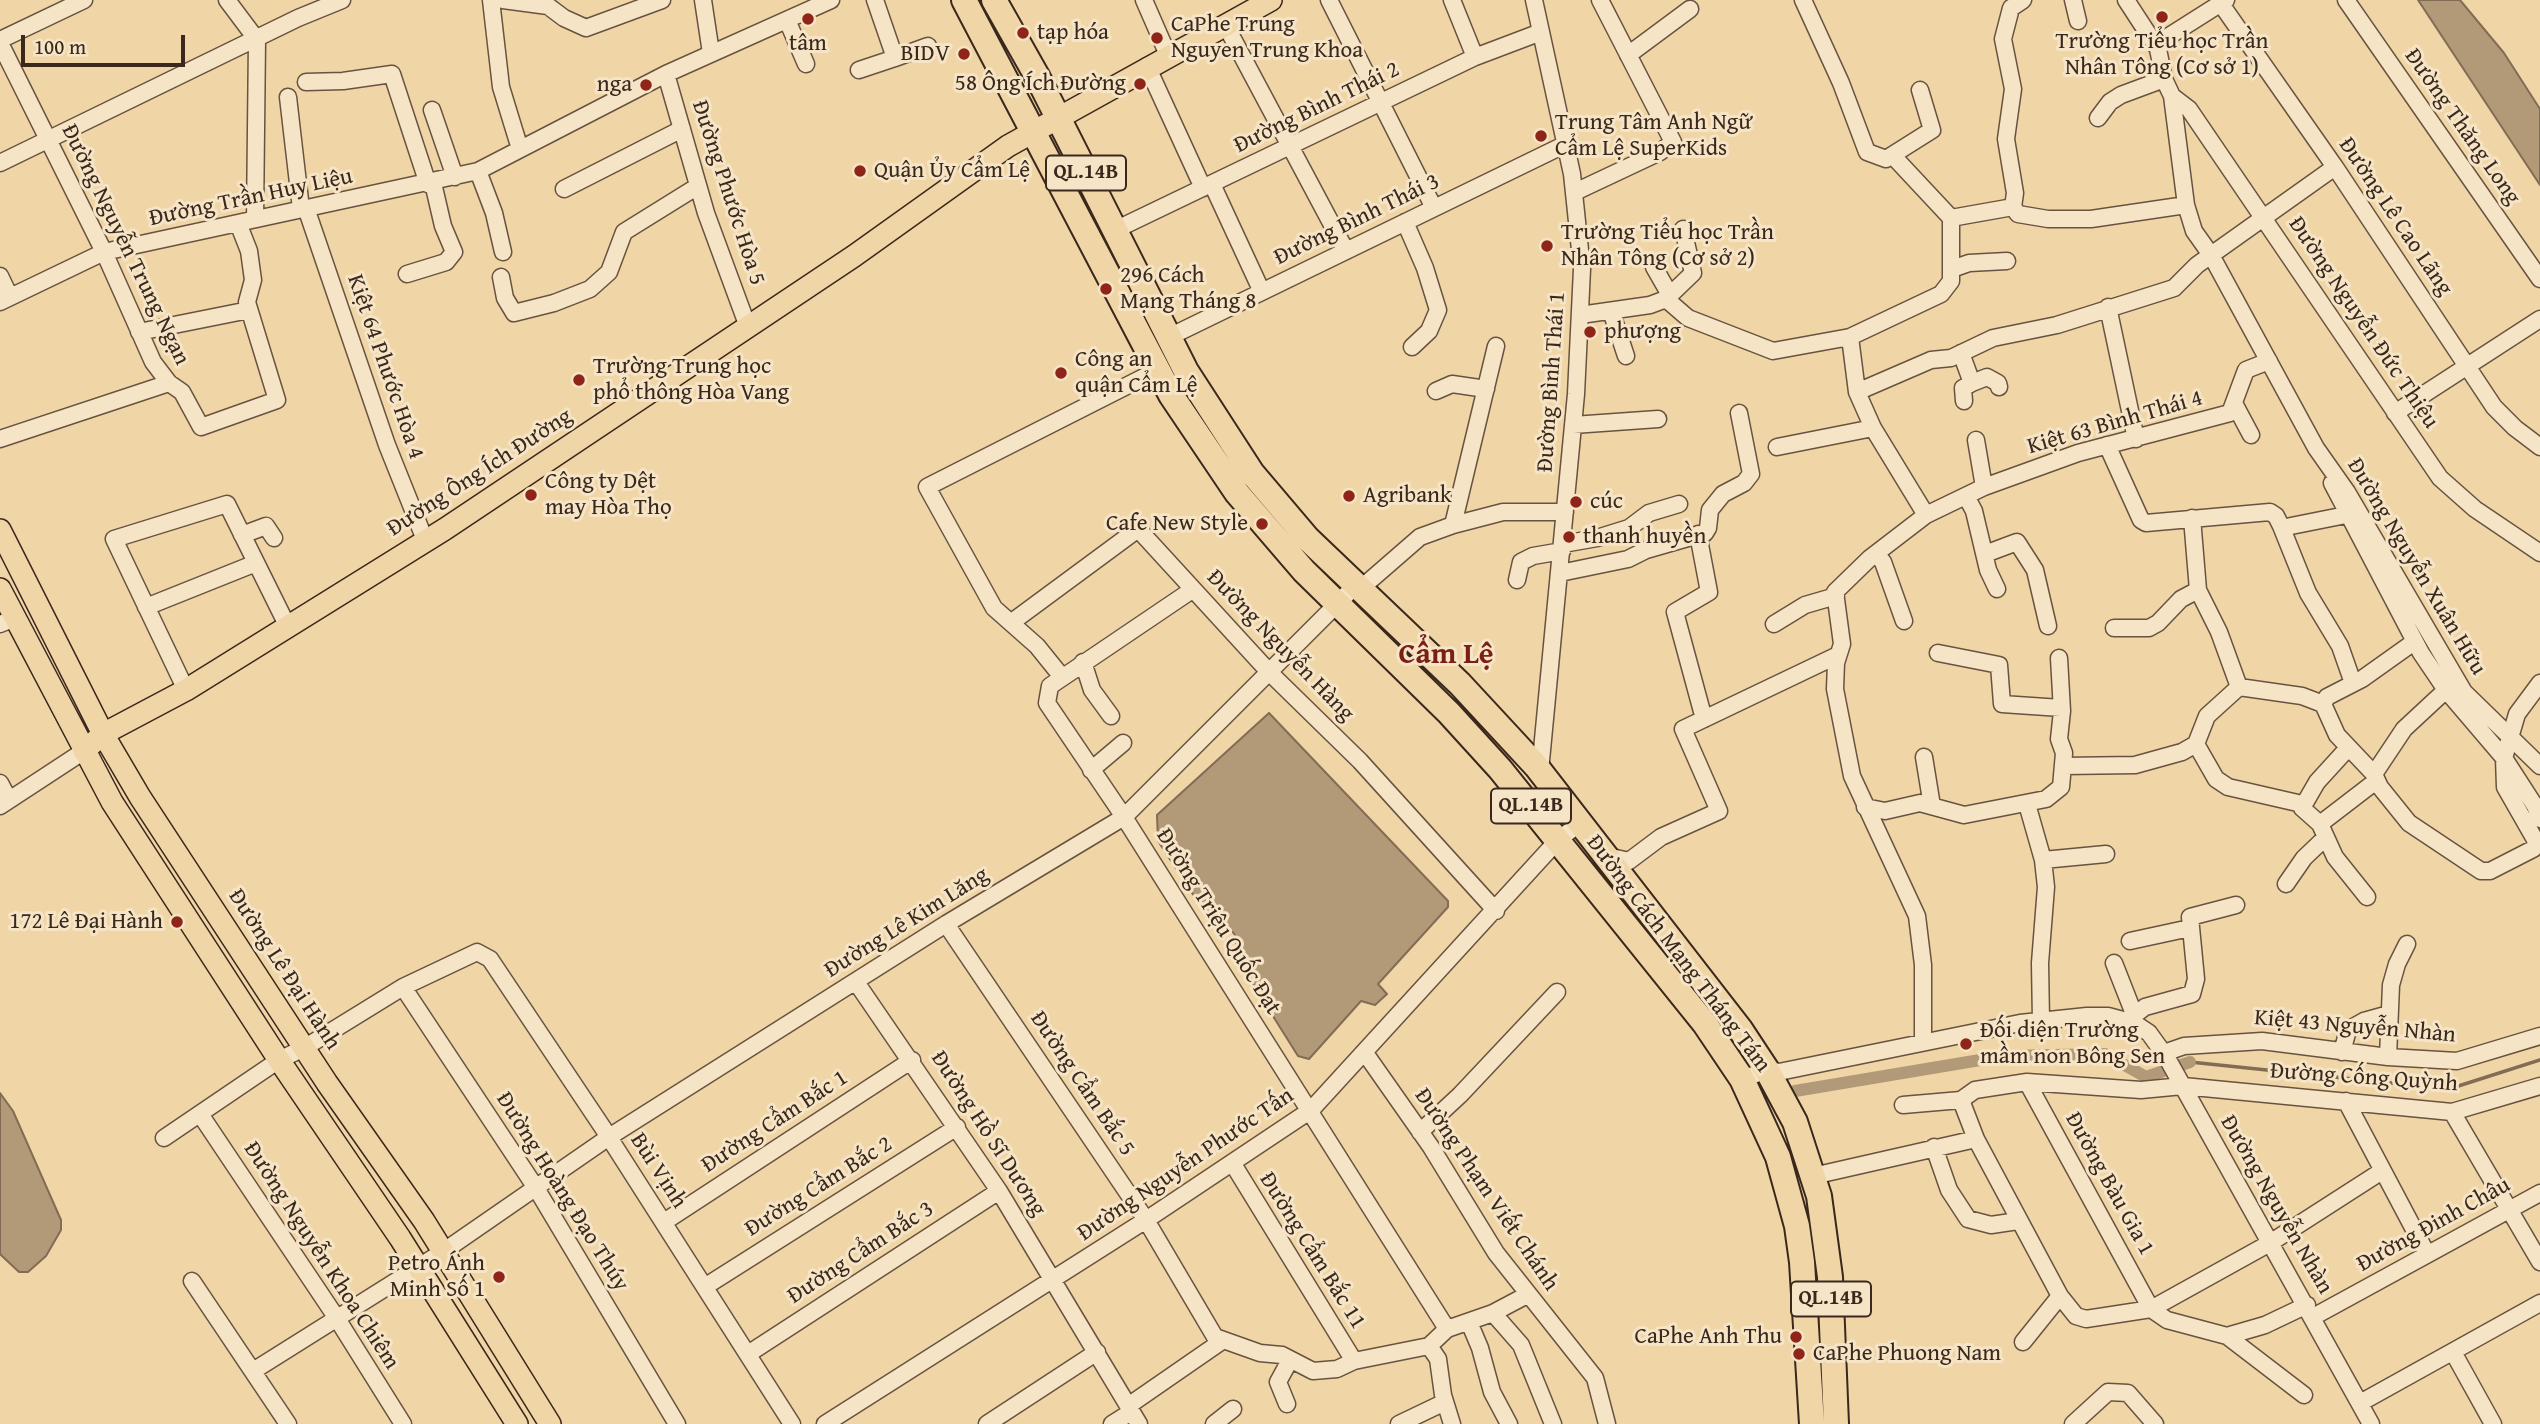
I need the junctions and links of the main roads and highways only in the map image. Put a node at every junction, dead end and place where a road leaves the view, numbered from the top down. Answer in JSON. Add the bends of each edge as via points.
{"nodes":[{"id":1,"x":964,"y":0,"type":"edge"},
{"id":2,"x":994,"y":0,"type":"edge"},
{"id":3,"x":1271,"y":0,"type":"edge"},
{"id":4,"x":1057,"y":117,"type":"junction"},
{"id":5,"x":1035,"y":130,"type":"junction"},
{"id":6,"x":0,"y":530,"type":"edge"},
{"id":7,"x":0,"y":589,"type":"edge"},
{"id":8,"x":7,"y":621,"type":"edge"},
{"id":9,"x":103,"y":734,"type":"junction"},
{"id":10,"x":84,"y":751,"type":"junction"},
{"id":11,"x":517,"y":1424,"type":"edge"},
{"id":12,"x":550,"y":1424,"type":"edge"},
{"id":13,"x":1812,"y":1424,"type":"edge"},
{"id":14,"x":1836,"y":1424,"type":"edge"}],
"edges":[{"from":1,"to":5,"type":"highway","name":"Đường Cách Mạng Tháng Tám","number":"QL.14B"},
{"from":2,"to":4,"type":"highway","name":"Đường Cách Mạng Tháng Tám","number":"QL.14B"},
{"from":3,"to":4,"type":"main road","name":"Đường Ông Ích Đường"},
{"from":4,"to":5,"type":"main road","name":"Đường Ông Ích Đường"},
{"from":4,"to":14,"type":"highway","name":"Đường Cách Mạng Tháng Tám","number":"QL.14B","via":[[1200,394],[1252,473],[1286,515],[1460,684],[1540,771],[1767,1070],[1795,1122],[1814,1176],[1830,1277]]},
{"from":5,"to":9,"type":"main road","name":"Đường Ông Ích Đường","via":[[425,540],[186,690]]},
{"from":5,"to":13,"type":"highway","name":"Đường Cách Mạng Tháng Tám","number":"QL.14B","via":[[1158,370],[1237,493],[1337,604],[1450,713],[1705,1024],[1742,1079],[1779,1157],[1797,1226]]},
{"from":6,"to":9,"type":"main road","name":"Đường Lê Đại Hành"},
{"from":7,"to":8,"type":"main road"},
{"from":8,"to":10,"type":"main road"},
{"from":9,"to":10,"type":"main road","name":"Đường Ông Ích Đường"},
{"from":9,"to":12,"type":"main road","name":"Đường Lê Đại Hành","via":[[304,1048],[444,1251]]},
{"from":10,"to":11,"type":"main road","via":[[112,802],[418,1265]]}]}
